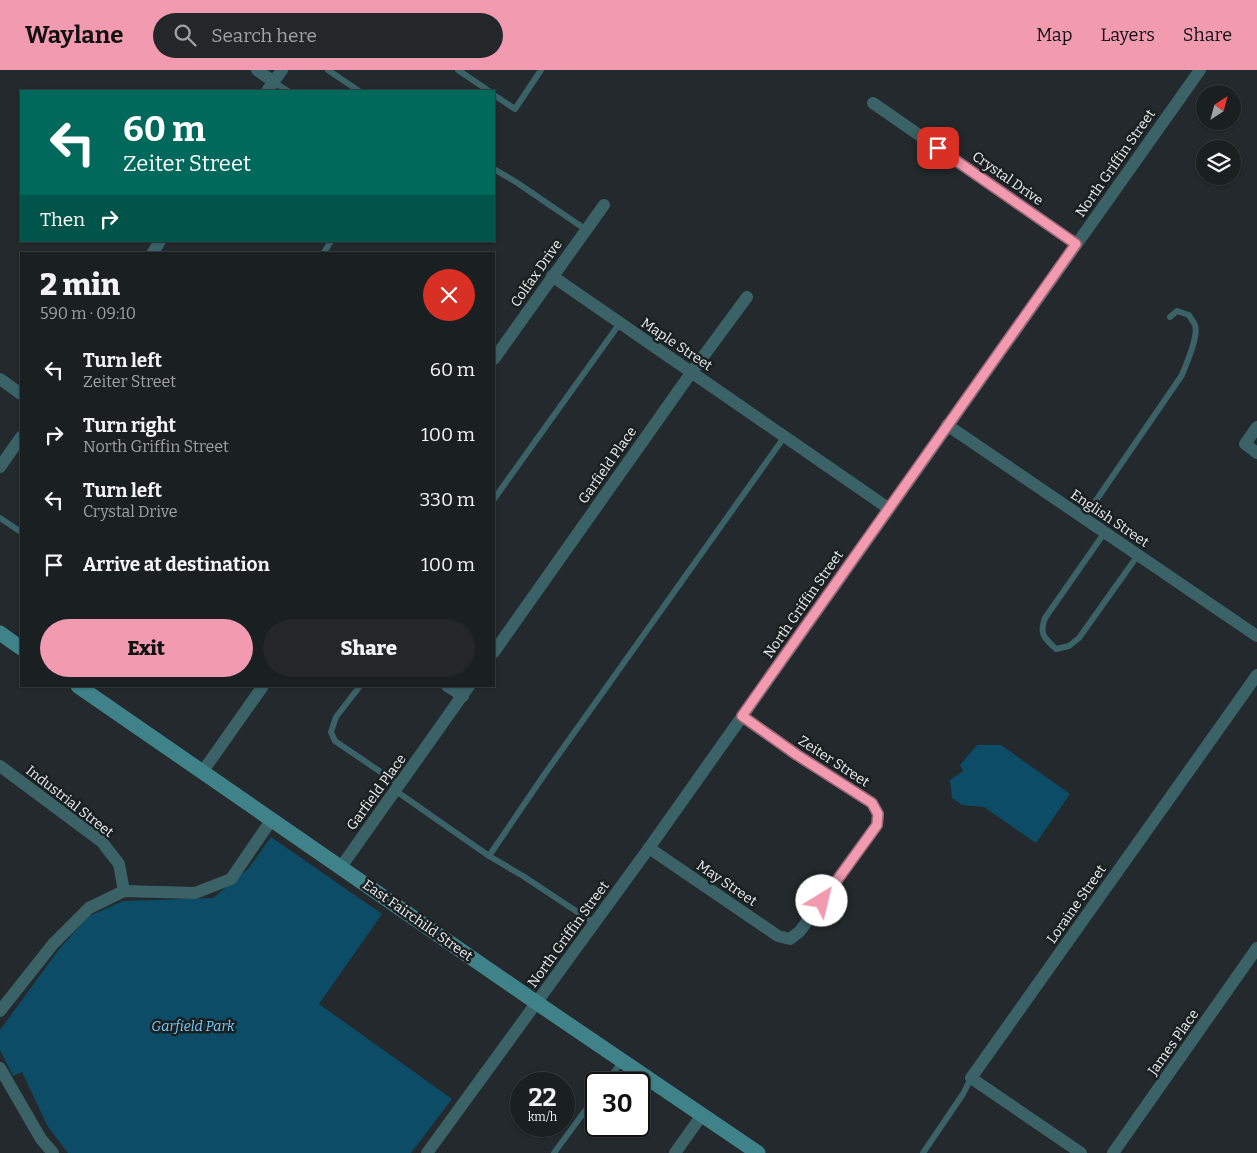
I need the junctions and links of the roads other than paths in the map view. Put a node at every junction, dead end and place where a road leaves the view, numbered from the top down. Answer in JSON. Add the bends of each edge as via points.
{"nodes":[{"id":1,"x":257,"y":70,"type":"edge"},
{"id":2,"x":282,"y":70,"type":"edge"},
{"id":3,"x":328,"y":70,"type":"edge"},
{"id":4,"x":458,"y":70,"type":"edge"},
{"id":5,"x":541,"y":70,"type":"edge"},
{"id":6,"x":1200,"y":70,"type":"edge"},
{"id":7,"x":270,"y":86,"type":"edge"},
{"id":8,"x":284,"y":90,"type":"edge"},
{"id":9,"x":358,"y":90,"type":"edge"},
{"id":10,"x":488,"y":90,"type":"edge"},
{"id":11,"x":495,"y":95,"type":"edge"},
{"id":12,"x":874,"y":103,"type":"dead end"},
{"id":13,"x":495,"y":170,"type":"edge"},
{"id":14,"x":604,"y":205,"type":"dead end"},
{"id":15,"x":585,"y":229,"type":"junction"},
{"id":16,"x":1076,"y":244,"type":"junction"},
{"id":17,"x":552,"y":276,"type":"junction"},
{"id":18,"x":747,"y":298,"type":"dead end"},
{"id":19,"x":1170,"y":317,"type":"dead end"},
{"id":20,"x":620,"y":323,"type":"junction"},
{"id":21,"x":495,"y":358,"type":"edge"},
{"id":22,"x":691,"y":373,"type":"junction"},
{"id":23,"x":0,"y":379,"type":"edge"},
{"id":24,"x":20,"y":393,"type":"edge"},
{"id":25,"x":947,"y":425,"type":"junction"},
{"id":26,"x":1257,"y":427,"type":"edge"},
{"id":27,"x":785,"y":436,"type":"junction"},
{"id":28,"x":20,"y":438,"type":"edge"},
{"id":29,"x":1257,"y":453,"type":"edge"},
{"id":30,"x":0,"y":467,"type":"edge"},
{"id":31,"x":495,"y":498,"type":"edge"},
{"id":32,"x":888,"y":508,"type":"junction"},
{"id":33,"x":0,"y":518,"type":"edge"},
{"id":34,"x":1084,"y":518,"type":"junction"},
{"id":35,"x":20,"y":531,"type":"edge"},
{"id":36,"x":1105,"y":532,"type":"junction"},
{"id":37,"x":1138,"y":555,"type":"junction"},
{"id":38,"x":0,"y":633,"type":"edge"},
{"id":39,"x":1257,"y":636,"type":"edge"},
{"id":40,"x":20,"y":645,"type":"edge"},
{"id":41,"x":495,"y":651,"type":"edge"},
{"id":42,"x":1257,"y":675,"type":"edge"},
{"id":43,"x":79,"y":687,"type":"edge"},
{"id":44,"x":261,"y":687,"type":"edge"},
{"id":45,"x":359,"y":687,"type":"edge"},
{"id":46,"x":451,"y":687,"type":"edge"},
{"id":47,"x":466,"y":691,"type":"edge"},
{"id":48,"x":742,"y":716,"type":"junction"},
{"id":49,"x":0,"y":766,"type":"edge"},
{"id":50,"x":203,"y":771,"type":"junction"},
{"id":51,"x":398,"y":788,"type":"junction"},
{"id":52,"x":272,"y":819,"type":"junction"},
{"id":53,"x":649,"y":848,"type":"junction"},
{"id":54,"x":489,"y":856,"type":"junction"},
{"id":55,"x":341,"y":867,"type":"junction"},
{"id":56,"x":124,"y":891,"type":"junction"},
{"id":57,"x":594,"y":924,"type":"junction"},
{"id":58,"x":790,"y":939,"type":"joint"},
{"id":59,"x":1257,"y":948,"type":"edge"},
{"id":60,"x":537,"y":1003,"type":"junction"},
{"id":61,"x":0,"y":1011,"type":"edge"},
{"id":62,"x":622,"y":1061,"type":"junction"},
{"id":63,"x":0,"y":1070,"type":"edge"},
{"id":64,"x":614,"y":1072,"type":"edge"},
{"id":65,"x":971,"y":1078,"type":"junction"},
{"id":66,"x":585,"y":1111,"type":"edge"},
{"id":67,"x":702,"y":1116,"type":"junction"},
{"id":68,"x":53,"y":1153,"type":"edge"},
{"id":69,"x":427,"y":1153,"type":"edge"},
{"id":70,"x":554,"y":1153,"type":"edge"},
{"id":71,"x":675,"y":1153,"type":"edge"},
{"id":72,"x":758,"y":1153,"type":"edge"},
{"id":73,"x":923,"y":1153,"type":"edge"},
{"id":74,"x":1081,"y":1153,"type":"edge"},
{"id":75,"x":1113,"y":1153,"type":"edge"}],
"edges":[{"from":1,"to":7,"type":"street"},
{"from":2,"to":7,"type":"street"},
{"from":3,"to":9,"type":"lane"},
{"from":4,"to":10,"type":"lane"},
{"from":5,"to":11,"type":"lane","via":[[515,109]]},
{"from":6,"to":16,"type":"street","name":"North Griffin Street"},
{"from":7,"to":8,"type":"lane"},
{"from":12,"to":16,"type":"street","name":"Crystal Drive"},
{"from":13,"to":15,"type":"lane"},
{"from":14,"to":15,"type":"street","name":"Colfax Drive"},
{"from":15,"to":17,"type":"street","name":"Colfax Drive"},
{"from":16,"to":25,"type":"street","name":"North Griffin Street"},
{"from":17,"to":20,"type":"street","name":"Maple Street"},
{"from":17,"to":21,"type":"street","name":"Colfax Drive"},
{"from":18,"to":22,"type":"street","name":"Garfield Place"},
{"from":19,"to":34,"type":"lane","via":[[1177,311],[1189,315],[1195,325],[1196,333],[1182,375]]},
{"from":20,"to":22,"type":"street","name":"Maple Street"},
{"from":20,"to":31,"type":"lane"},
{"from":22,"to":27,"type":"street","name":"Maple Street"},
{"from":22,"to":41,"type":"street","name":"Garfield Place"},
{"from":23,"to":24,"type":"street"},
{"from":25,"to":32,"type":"street","name":"North Griffin Street"},
{"from":25,"to":34,"type":"street","name":"English Street"},
{"from":26,"to":29,"type":"street","via":[[1245,444]]},
{"from":27,"to":32,"type":"street","name":"Maple Street"},
{"from":27,"to":54,"type":"lane"},
{"from":28,"to":30,"type":"street"},
{"from":32,"to":48,"type":"street","name":"North Griffin Street"},
{"from":33,"to":35,"type":"lane"},
{"from":34,"to":36,"type":"street","name":"English Street"},
{"from":36,"to":37,"type":"street","name":"English Street"},
{"from":36,"to":37,"type":"lane","via":[[1041,627],[1044,638],[1056,649],[1069,646],[1079,638]]},
{"from":37,"to":39,"type":"street","name":"English Street"},
{"from":38,"to":40,"type":"street"},
{"from":42,"to":65,"type":"street","name":"Loraine Street"},
{"from":43,"to":50,"type":"street","name":"East Fairchild Street"},
{"from":44,"to":50,"type":"street"},
{"from":45,"to":51,"type":"lane","via":[[336,717],[332,732],[336,741]]},
{"from":46,"to":47,"type":"street"},
{"from":47,"to":51,"type":"street","name":"Garfield Place"},
{"from":48,"to":53,"type":"street","name":"North Griffin Street"},
{"from":48,"to":58,"type":"street","name":"Zeiter Street","via":[[872,803],[878,814],[877,825],[800,931]]},
{"from":49,"to":56,"type":"street","name":"Industrial Street","via":[[102,842],[119,864]]},
{"from":50,"to":52,"type":"street","name":"East Fairchild Street"},
{"from":51,"to":54,"type":"lane"},
{"from":51,"to":55,"type":"street","name":"Garfield Place"},
{"from":52,"to":55,"type":"street","name":"East Fairchild Street"},
{"from":52,"to":56,"type":"street","via":[[231,879],[195,893]]},
{"from":53,"to":57,"type":"street","name":"North Griffin Street"},
{"from":53,"to":58,"type":"street","name":"May Street","via":[[778,936]]},
{"from":54,"to":57,"type":"lane"},
{"from":55,"to":60,"type":"street","name":"East Fairchild Street"},
{"from":56,"to":61,"type":"street","via":[[90,908],[58,939]]},
{"from":57,"to":60,"type":"street","name":"North Griffin Street"},
{"from":59,"to":75,"type":"street","name":"James Place"},
{"from":60,"to":62,"type":"street","name":"East Fairchild Street"},
{"from":60,"to":69,"type":"street","name":"North Griffin Street"},
{"from":62,"to":64,"type":"lane"},
{"from":62,"to":67,"type":"street","name":"East Fairchild Street"},
{"from":63,"to":68,"type":"street","via":[[40,1139]]},
{"from":65,"to":73,"type":"lane","name":"Loraine Street"},
{"from":65,"to":74,"type":"street"},
{"from":66,"to":70,"type":"lane"},
{"from":67,"to":71,"type":"street"},
{"from":67,"to":72,"type":"street","name":"East Fairchild Street"}]}
